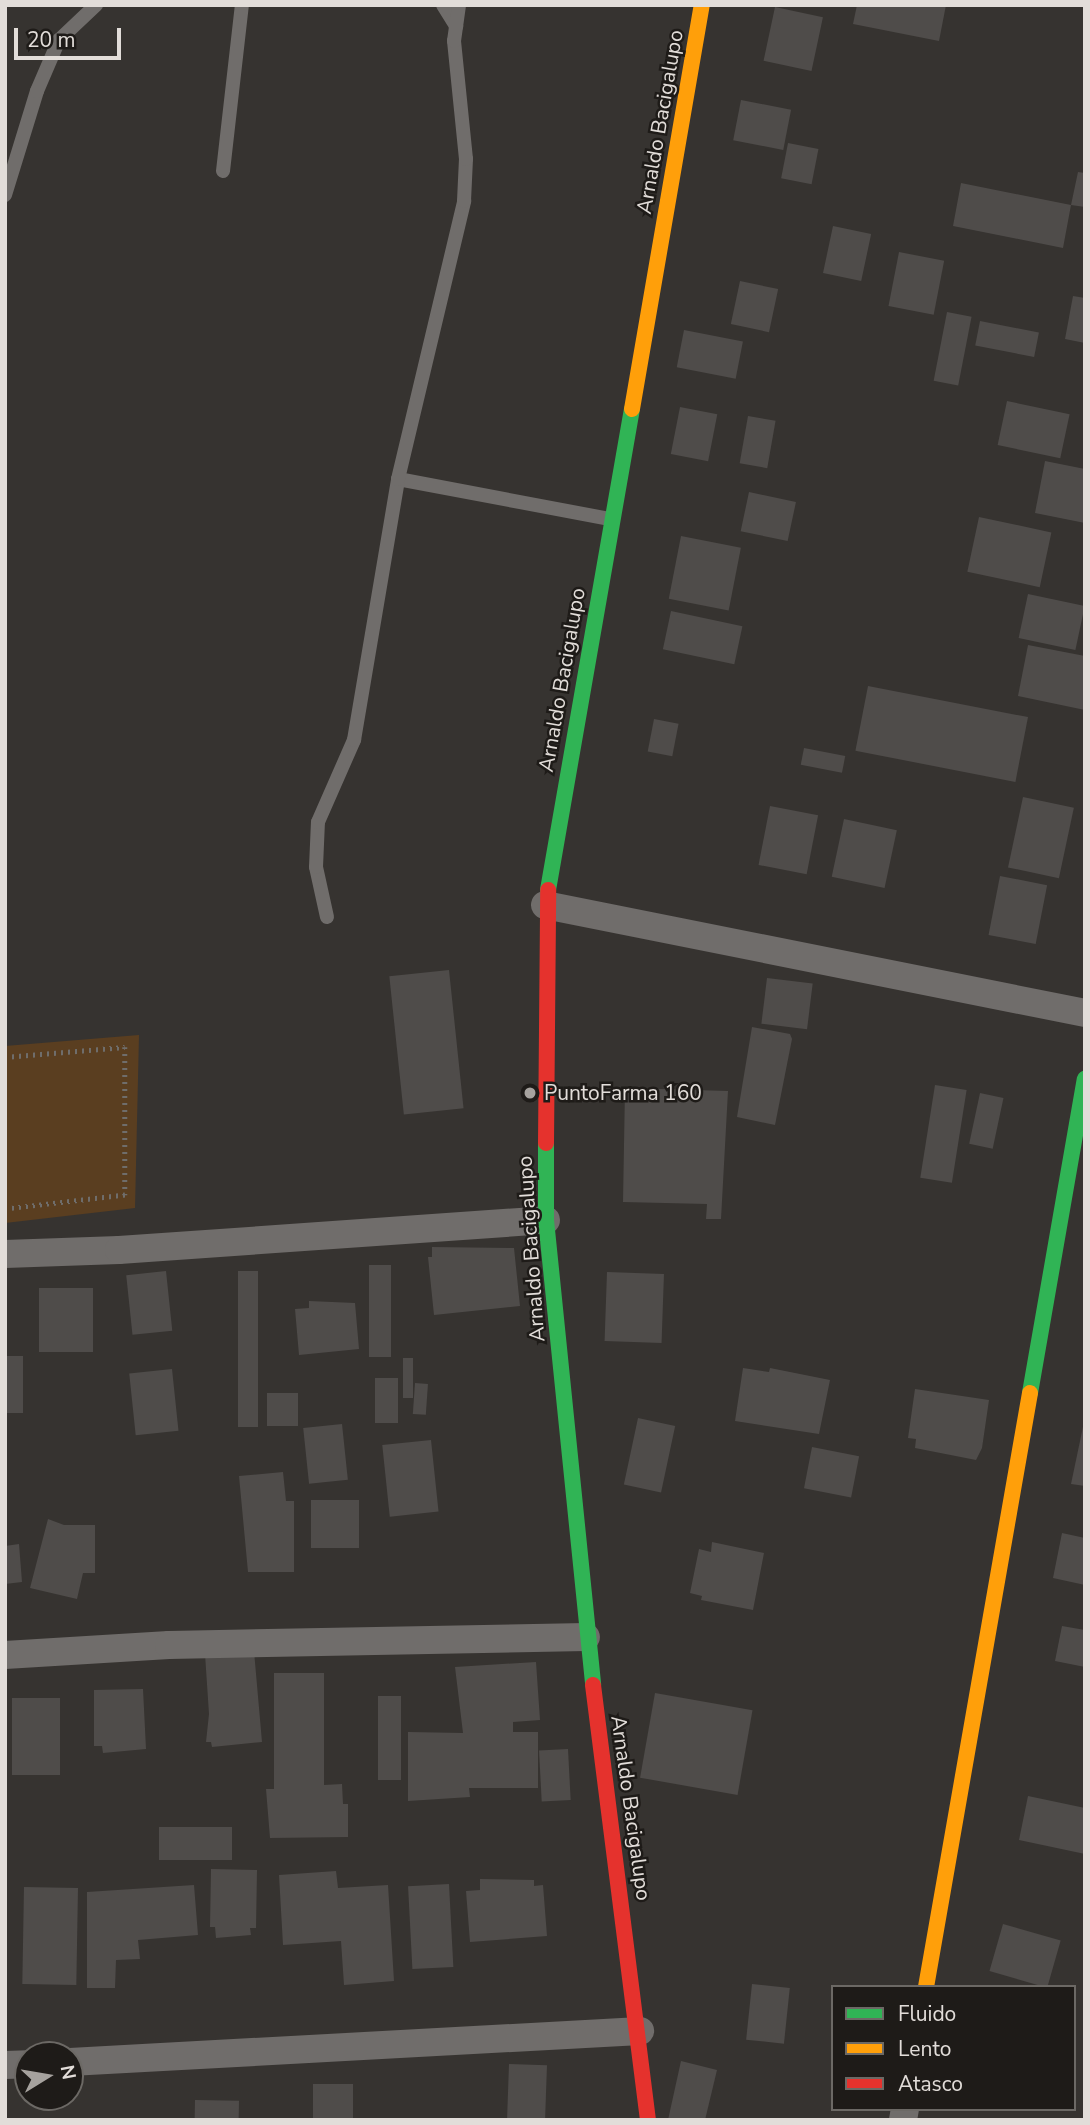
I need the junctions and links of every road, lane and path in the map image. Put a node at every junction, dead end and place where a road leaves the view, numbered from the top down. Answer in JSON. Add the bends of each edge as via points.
{"nodes":[{"id":1,"x":96,"y":5,"type":"edge"},
{"id":2,"x":242,"y":5,"type":"edge"},
{"id":3,"x":443,"y":5,"type":"edge"},
{"id":4,"x":459,"y":5,"type":"edge"},
{"id":5,"x":702,"y":5,"type":"edge"},
{"id":6,"x":456,"y":26,"type":"junction"},
{"id":7,"x":11,"y":158,"type":"edge"},
{"id":8,"x":223,"y":171,"type":"dead end"},
{"id":9,"x":5,"y":195,"type":"edge"},
{"id":10,"x":398,"y":480,"type":"junction"},
{"id":11,"x":610,"y":519,"type":"junction"},
{"id":12,"x":545,"y":905,"type":"junction"},
{"id":13,"x":327,"y":917,"type":"dead end"},
{"id":14,"x":1085,"y":1013,"type":"edge"},
{"id":15,"x":5,"y":1057,"type":"edge"},
{"id":16,"x":1085,"y":1079,"type":"edge"},
{"id":17,"x":5,"y":1209,"type":"edge"},
{"id":18,"x":546,"y":1220,"type":"junction"},
{"id":19,"x":5,"y":1254,"type":"edge"},
{"id":20,"x":586,"y":1637,"type":"junction"},
{"id":21,"x":5,"y":1655,"type":"edge"},
{"id":22,"x":926,"y":1985,"type":"edge"},
{"id":23,"x":640,"y":2031,"type":"junction"},
{"id":24,"x":84,"y":2061,"type":"edge"},
{"id":25,"x":648,"y":2120,"type":"edge"}],
"edges":[{"from":1,"to":7,"type":"lane","via":[[60,40]]},
{"from":2,"to":8,"type":"lane"},
{"from":3,"to":6,"type":"lane"},
{"from":4,"to":6,"type":"lane"},
{"from":5,"to":11,"type":"street","name":"Arnaldo Bacigalupo"},
{"from":6,"to":10,"type":"lane","via":[[466,159],[464,201]]},
{"from":7,"to":9,"type":"lane"},
{"from":10,"to":11,"type":"lane"},
{"from":10,"to":13,"type":"lane","via":[[354,740],[318,822],[316,867]]},
{"from":11,"to":12,"type":"street","name":"Arnaldo Bacigalupo"},
{"from":12,"to":14,"type":"street"},
{"from":12,"to":18,"type":"street","name":"Arnaldo Bacigalupo"},
{"from":15,"to":17,"type":"path","via":[[125,1047],[125,1195]]},
{"from":16,"to":22,"type":"street"},
{"from":18,"to":19,"type":"street"},
{"from":18,"to":20,"type":"street","name":"Arnaldo Bacigalupo"},
{"from":20,"to":21,"type":"street","via":[[169,1645]]},
{"from":20,"to":23,"type":"street","name":"Arnaldo Bacigalupo"},
{"from":23,"to":24,"type":"street"},
{"from":23,"to":25,"type":"street","name":"Arnaldo Bacigalupo"}]}
